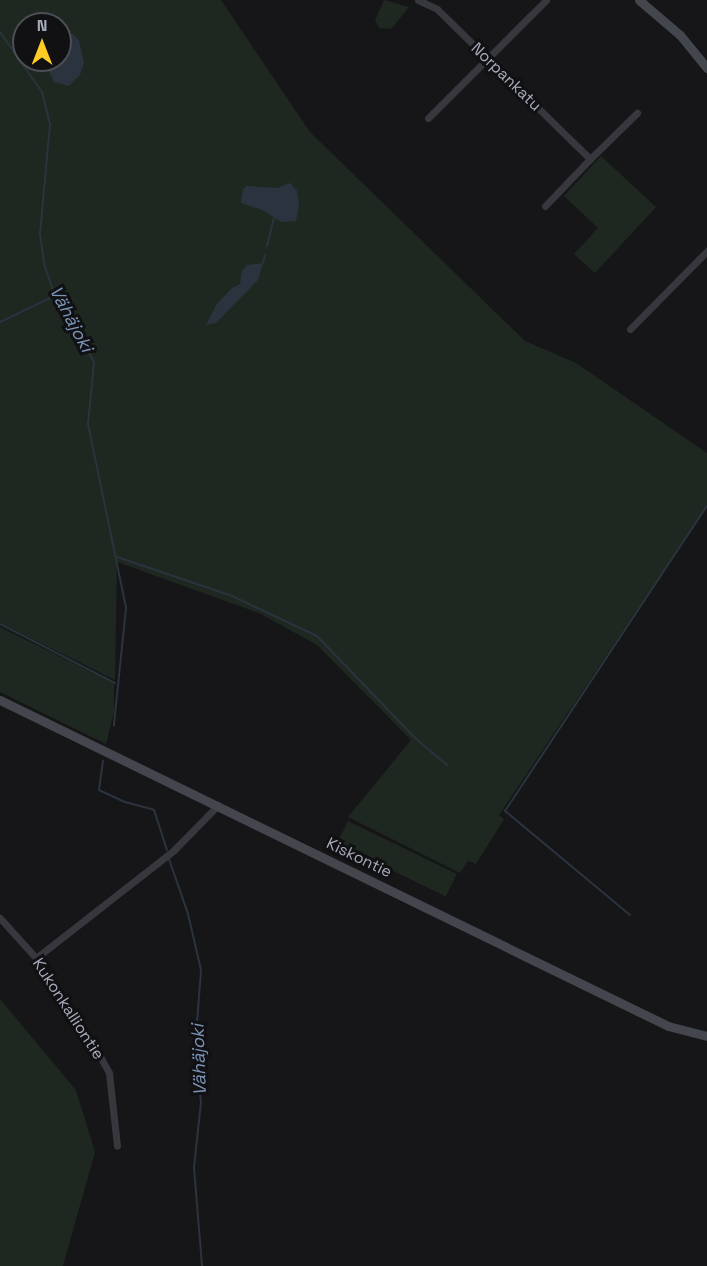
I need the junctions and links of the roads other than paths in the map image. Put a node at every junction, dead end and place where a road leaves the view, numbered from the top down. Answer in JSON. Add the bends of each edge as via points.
{"nodes":[{"id":1,"x":418,"y":0,"type":"edge"},
{"id":2,"x":546,"y":0,"type":"edge"},
{"id":3,"x":639,"y":0,"type":"edge"},
{"id":4,"x":488,"y":59,"type":"junction"},
{"id":5,"x":707,"y":68,"type":"edge"},
{"id":6,"x":637,"y":113,"type":"dead end"},
{"id":7,"x":428,"y":118,"type":"dead end"},
{"id":8,"x":590,"y":159,"type":"junction"},
{"id":9,"x":545,"y":206,"type":"dead end"},
{"id":10,"x":707,"y":251,"type":"edge"},
{"id":11,"x":630,"y":329,"type":"dead end"},
{"id":12,"x":0,"y":699,"type":"edge"},
{"id":13,"x":218,"y":805,"type":"junction"},
{"id":14,"x":0,"y":918,"type":"edge"},
{"id":15,"x":36,"y":958,"type":"junction"},
{"id":16,"x":707,"y":1036,"type":"edge"},
{"id":17,"x":117,"y":1146,"type":"dead end"}],
"edges":[{"from":1,"to":4,"type":"street","name":"Norpankatu","via":[[437,9]]},
{"from":2,"to":4,"type":"street"},
{"from":3,"to":5,"type":"main road","via":[[680,35]]},
{"from":4,"to":7,"type":"street"},
{"from":4,"to":8,"type":"street","name":"Norpankatu"},
{"from":6,"to":8,"type":"street"},
{"from":8,"to":9,"type":"street"},
{"from":10,"to":11,"type":"street"},
{"from":12,"to":13,"type":"main road","name":"Kiskontie"},
{"from":13,"to":15,"type":"street","via":[[174,850]]},
{"from":13,"to":16,"type":"main road","name":"Kiskontie","via":[[668,1026]]},
{"from":14,"to":15,"type":"street","name":"Kukonkalliontie"},
{"from":15,"to":17,"type":"street","name":"Kukonkalliontie","via":[[109,1073]]}]}
